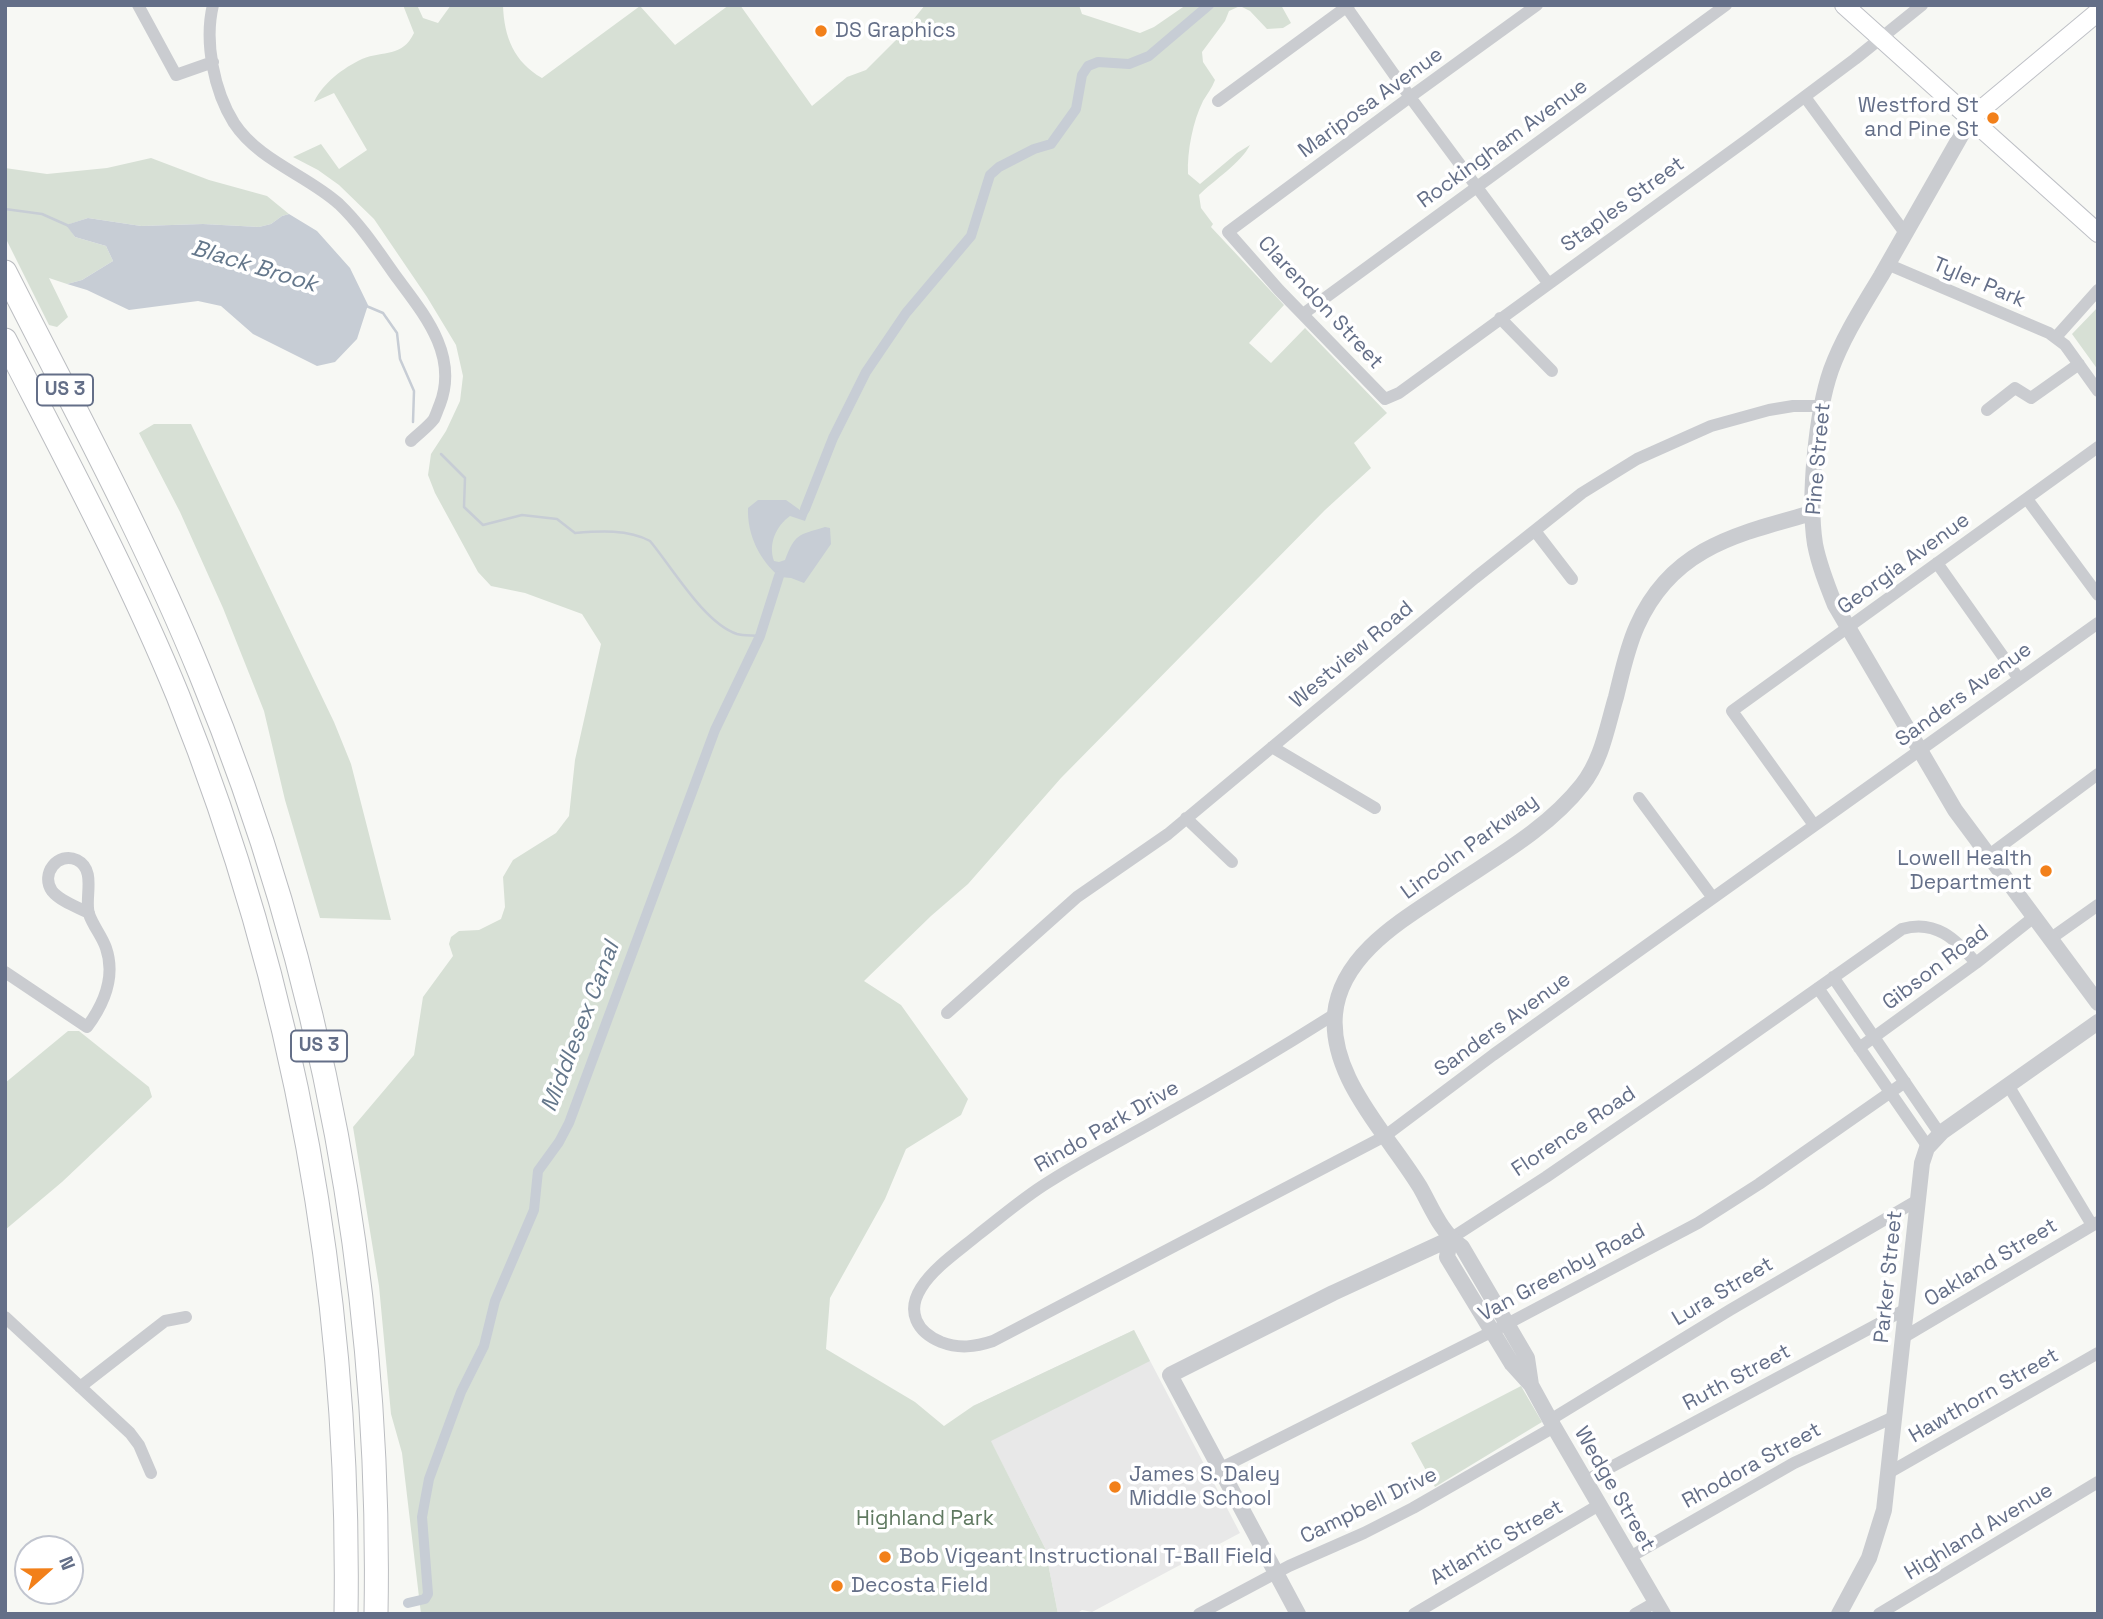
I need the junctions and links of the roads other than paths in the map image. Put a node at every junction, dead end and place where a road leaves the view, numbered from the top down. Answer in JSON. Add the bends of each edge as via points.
{"nodes":[{"id":1,"x":138,"y":5,"type":"edge"},
{"id":2,"x":213,"y":5,"type":"edge"},
{"id":3,"x":1537,"y":5,"type":"edge"},
{"id":4,"x":1726,"y":5,"type":"edge"},
{"id":5,"x":1844,"y":5,"type":"edge"},
{"id":6,"x":1922,"y":5,"type":"edge"},
{"id":7,"x":1347,"y":6,"type":"edge"},
{"id":8,"x":2094,"y":10,"type":"edge"},
{"id":9,"x":1881,"y":38,"type":"junction"},
{"id":10,"x":213,"y":62,"type":"junction"},
{"id":11,"x":1410,"y":97,"type":"junction"},
{"id":12,"x":1805,"y":97,"type":"junction"},
{"id":13,"x":1218,"y":101,"type":"dead end"},
{"id":14,"x":1971,"y":118,"type":"junction"},
{"id":15,"x":1476,"y":187,"type":"junction"},
{"id":16,"x":1228,"y":232,"type":"joint"},
{"id":17,"x":1905,"y":233,"type":"junction"},
{"id":18,"x":2098,"y":233,"type":"edge"},
{"id":19,"x":1887,"y":264,"type":"junction"},
{"id":20,"x":5,"y":272,"type":"edge"},
{"id":21,"x":1548,"y":283,"type":"junction"},
{"id":22,"x":2098,"y":290,"type":"edge"},
{"id":23,"x":1303,"y":314,"type":"junction"},
{"id":24,"x":1500,"y":318,"type":"junction"},
{"id":25,"x":2056,"y":337,"type":"junction"},
{"id":26,"x":5,"y":340,"type":"edge"},
{"id":27,"x":2079,"y":365,"type":"junction"},
{"id":28,"x":1552,"y":371,"type":"dead end"},
{"id":29,"x":2098,"y":391,"type":"edge"},
{"id":30,"x":1385,"y":399,"type":"joint"},
{"id":31,"x":1823,"y":406,"type":"junction"},
{"id":32,"x":1987,"y":410,"type":"dead end"},
{"id":33,"x":411,"y":441,"type":"dead end"},
{"id":34,"x":2098,"y":447,"type":"edge"},
{"id":35,"x":2027,"y":499,"type":"junction"},
{"id":36,"x":1812,"y":513,"type":"junction"},
{"id":37,"x":1535,"y":531,"type":"junction"},
{"id":38,"x":1937,"y":563,"type":"junction"},
{"id":39,"x":1572,"y":579,"type":"dead end"},
{"id":40,"x":2098,"y":595,"type":"edge"},
{"id":41,"x":2098,"y":623,"type":"edge"},
{"id":42,"x":1847,"y":628,"type":"junction"},
{"id":43,"x":2019,"y":679,"type":"junction"},
{"id":44,"x":1272,"y":747,"type":"junction"},
{"id":45,"x":1920,"y":750,"type":"junction"},
{"id":46,"x":2098,"y":774,"type":"edge"},
{"id":47,"x":1639,"y":798,"type":"dead end"},
{"id":48,"x":1375,"y":808,"type":"dead end"},
{"id":49,"x":1186,"y":818,"type":"junction"},
{"id":50,"x":1814,"y":825,"type":"junction"},
{"id":51,"x":1989,"y":855,"type":"junction"},
{"id":52,"x":1232,"y":862,"type":"dead end"},
{"id":53,"x":1713,"y":898,"type":"junction"},
{"id":54,"x":2098,"y":905,"type":"edge"},
{"id":55,"x":89,"y":913,"type":"dead end"},
{"id":56,"x":2034,"y":917,"type":"junction"},
{"id":57,"x":2050,"y":939,"type":"junction"},
{"id":58,"x":1976,"y":963,"type":"junction"},
{"id":59,"x":5,"y":972,"type":"edge"},
{"id":60,"x":1833,"y":977,"type":"junction"},
{"id":61,"x":1818,"y":988,"type":"junction"},
{"id":62,"x":2098,"y":1003,"type":"edge"},
{"id":63,"x":947,"y":1013,"type":"dead end"},
{"id":64,"x":1335,"y":1014,"type":"junction"},
{"id":65,"x":2098,"y":1022,"type":"edge"},
{"id":66,"x":1874,"y":1037,"type":"junction"},
{"id":67,"x":1860,"y":1048,"type":"junction"},
{"id":68,"x":1905,"y":1082,"type":"junction"},
{"id":69,"x":2008,"y":1086,"type":"junction"},
{"id":70,"x":1890,"y":1092,"type":"junction"},
{"id":71,"x":1940,"y":1134,"type":"junction"},
{"id":72,"x":1385,"y":1136,"type":"junction"},
{"id":73,"x":1928,"y":1147,"type":"junction"},
{"id":74,"x":1918,"y":1200,"type":"junction"},
{"id":75,"x":2095,"y":1223,"type":"edge"},
{"id":76,"x":1450,"y":1239,"type":"junction"},
{"id":77,"x":917,"y":1296,"type":"joint"},
{"id":78,"x":1906,"y":1309,"type":"junction"},
{"id":79,"x":5,"y":1317,"type":"edge"},
{"id":80,"x":186,"y":1317,"type":"dead end"},
{"id":81,"x":1500,"y":1327,"type":"junction"},
{"id":82,"x":1903,"y":1337,"type":"junction"},
{"id":83,"x":2098,"y":1353,"type":"edge"},
{"id":84,"x":80,"y":1387,"type":"junction"},
{"id":85,"x":1896,"y":1416,"type":"junction"},
{"id":86,"x":1552,"y":1424,"type":"junction"},
{"id":87,"x":1219,"y":1469,"type":"junction"},
{"id":88,"x":1890,"y":1472,"type":"junction"},
{"id":89,"x":151,"y":1473,"type":"dead end"},
{"id":90,"x":1585,"y":1481,"type":"junction"},
{"id":91,"x":2098,"y":1482,"type":"edge"},
{"id":92,"x":1599,"y":1505,"type":"junction"},
{"id":93,"x":1630,"y":1557,"type":"junction"},
{"id":94,"x":1275,"y":1573,"type":"junction"},
{"id":95,"x":1660,"y":1608,"type":"edge"},
{"id":96,"x":346,"y":1614,"type":"edge"},
{"id":97,"x":376,"y":1614,"type":"edge"},
{"id":98,"x":1199,"y":1614,"type":"edge"},
{"id":99,"x":1298,"y":1614,"type":"edge"},
{"id":100,"x":1414,"y":1614,"type":"edge"},
{"id":101,"x":1635,"y":1614,"type":"edge"},
{"id":102,"x":1839,"y":1614,"type":"edge"},
{"id":103,"x":1879,"y":1614,"type":"edge"}],
"edges":[{"from":1,"to":10,"type":"street","via":[[176,75]]},
{"from":2,"to":10,"type":"street"},
{"from":3,"to":11,"type":"street","name":"Mariposa Avenue"},
{"from":4,"to":15,"type":"street","name":"Rockingham Avenue"},
{"from":5,"to":9,"type":"main road"},
{"from":6,"to":9,"type":"street","name":"Staples Street"},
{"from":7,"to":11,"type":"street"},
{"from":7,"to":13,"type":"street"},
{"from":8,"to":14,"type":"main road","name":"Pine Street"},
{"from":9,"to":12,"type":"street","name":"Staples Street"},
{"from":9,"to":14,"type":"main road"},
{"from":10,"to":33,"type":"street","via":[[235,124],[255,146],[340,205],[438,340],[445,359],[443,395],[434,418]]},
{"from":11,"to":15,"type":"street"},
{"from":11,"to":16,"type":"street","name":"Mariposa Avenue"},
{"from":12,"to":17,"type":"street"},
{"from":12,"to":21,"type":"street","name":"Staples Street"},
{"from":14,"to":17,"type":"street","name":"Pine Street"},
{"from":14,"to":18,"type":"main road"},
{"from":15,"to":21,"type":"street"},
{"from":15,"to":23,"type":"street","name":"Rockingham Avenue"},
{"from":16,"to":23,"type":"street","name":"Clarendon Street"},
{"from":17,"to":19,"type":"street","name":"Pine Street"},
{"from":19,"to":25,"type":"street","name":"Tyler Park"},
{"from":19,"to":31,"type":"street","name":"Pine Street","via":[[1837,356]]},
{"from":20,"to":97,"type":"highway","number":"US 3","via":[[188,643],[242,780],[293,943],[331,1100],[356,1258],[373,1441]]},
{"from":21,"to":24,"type":"street","name":"Staples Street"},
{"from":22,"to":25,"type":"street"},
{"from":23,"to":30,"type":"street","name":"Clarendon Street"},
{"from":24,"to":28,"type":"street"},
{"from":24,"to":30,"type":"street","name":"Staples Street"},
{"from":25,"to":27,"type":"street","name":"Tyler Park"},
{"from":26,"to":96,"type":"highway","number":"US 3","via":[[123,574],[178,697],[240,869],[270,976],[303,1120],[331,1301],[344,1472]]},
{"from":27,"to":29,"type":"street","name":"Tyler Park"},
{"from":27,"to":32,"type":"street","via":[[2031,398],[2015,388]]},
{"from":31,"to":36,"type":"street","name":"Pine Street"},
{"from":31,"to":37,"type":"street","name":"Westview Road","via":[[1769,410],[1685,436],[1582,493]]},
{"from":34,"to":35,"type":"street","name":"Georgia Avenue"},
{"from":35,"to":38,"type":"street","name":"Georgia Avenue"},
{"from":35,"to":40,"type":"street"},
{"from":36,"to":42,"type":"street","name":"Pine Street","via":[[1823,572]]},
{"from":36,"to":64,"type":"street","name":"Lincoln Parkway","via":[[1717,543],[1680,566],[1637,625],[1601,749],[1584,783],[1522,840],[1378,940],[1351,972]]},
{"from":37,"to":39,"type":"street"},
{"from":37,"to":44,"type":"street","name":"Westview Road"},
{"from":38,"to":42,"type":"street","name":"Georgia Avenue"},
{"from":38,"to":43,"type":"street"},
{"from":41,"to":43,"type":"street","name":"Sanders Avenue"},
{"from":42,"to":45,"type":"street","name":"Pine Street"},
{"from":42,"to":50,"type":"street","name":"Georgia Avenue","via":[[1732,711]]},
{"from":43,"to":45,"type":"street","name":"Sanders Avenue"},
{"from":44,"to":48,"type":"street"},
{"from":44,"to":49,"type":"street","name":"Westview Road"},
{"from":45,"to":50,"type":"street","name":"Sanders Avenue"},
{"from":45,"to":51,"type":"street","name":"Pine Street","via":[[1955,810]]},
{"from":46,"to":51,"type":"street"},
{"from":47,"to":53,"type":"street"},
{"from":49,"to":52,"type":"street"},
{"from":49,"to":63,"type":"street","name":"Westview Road","via":[[1077,897]]},
{"from":50,"to":53,"type":"street","name":"Sanders Avenue"},
{"from":51,"to":56,"type":"street","name":"Pine Street"},
{"from":53,"to":72,"type":"street","name":"Sanders Avenue"},
{"from":54,"to":57,"type":"street"},
{"from":55,"to":59,"type":"street","via":[[106,948],[110,976],[102,1004],[87,1027]]},
{"from":56,"to":57,"type":"street","name":"Pine Street"},
{"from":56,"to":58,"type":"street","name":"Gibson Road"},
{"from":57,"to":62,"type":"street","name":"Pine Street"},
{"from":58,"to":60,"type":"street","name":"Florence Road","via":[[1944,932],[1913,926],[1891,935]]},
{"from":58,"to":66,"type":"street","name":"Gibson Road"},
{"from":60,"to":61,"type":"street","name":"Florence Road"},
{"from":60,"to":66,"type":"street"},
{"from":61,"to":67,"type":"street"},
{"from":61,"to":76,"type":"street","name":"Florence Road"},
{"from":64,"to":72,"type":"street","name":"Lincoln Parkway","via":[[1337,1045],[1346,1070],[1360,1101]]},
{"from":64,"to":77,"type":"street","name":"Rindo Park Drive","via":[[1044,1185],[936,1271]]},
{"from":65,"to":69,"type":"street","name":"Parker Street"},
{"from":66,"to":67,"type":"street","name":"Gibson Road"},
{"from":66,"to":68,"type":"street"},
{"from":67,"to":70,"type":"street"},
{"from":68,"to":70,"type":"street","name":"Van Greenby Road"},
{"from":68,"to":71,"type":"street"},
{"from":69,"to":71,"type":"street","name":"Parker Street"},
{"from":69,"to":75,"type":"street"},
{"from":70,"to":73,"type":"street"},
{"from":70,"to":81,"type":"street","name":"Van Greenby Road","via":[[1708,1217]]},
{"from":71,"to":73,"type":"street","name":"Parker Street"},
{"from":72,"to":76,"type":"street","name":"Lincoln Parkway"},
{"from":72,"to":77,"type":"street","name":"Sanders Avenue","via":[[979,1346],[953,1346],[925,1333],[913,1314]]},
{"from":73,"to":74,"type":"street","name":"Parker Street"},
{"from":74,"to":78,"type":"street","name":"Parker Street"},
{"from":74,"to":86,"type":"street","name":"Lura Street","via":[[1730,1310]]},
{"from":75,"to":82,"type":"street","name":"Oakland Street"},
{"from":76,"to":81,"type":"street","name":"Lincoln Parkway","via":[[1447,1257]]},
{"from":76,"to":87,"type":"street","name":"Florence Road","via":[[1170,1375]]},
{"from":78,"to":82,"type":"street","name":"Parker Street"},
{"from":78,"to":90,"type":"street","name":"Ruth Street"},
{"from":79,"to":84,"type":"street"},
{"from":80,"to":84,"type":"street","via":[[165,1321]]},
{"from":81,"to":86,"type":"street","name":"Wedge Street","via":[[1512,1364],[1531,1385]]},
{"from":81,"to":87,"type":"street","name":"Van Greenby Road"},
{"from":82,"to":85,"type":"street","name":"Parker Street"},
{"from":83,"to":88,"type":"street","name":"Hawthorn Street"},
{"from":84,"to":89,"type":"street","via":[[130,1433]]},
{"from":85,"to":88,"type":"street","name":"Parker Street"},
{"from":85,"to":93,"type":"street","name":"Rhodora Street","via":[[1794,1462]]},
{"from":86,"to":90,"type":"street","name":"Wedge Street"},
{"from":86,"to":94,"type":"street","name":"Campbell Drive","via":[[1413,1508]]},
{"from":87,"to":94,"type":"street"},
{"from":88,"to":102,"type":"street","name":"Parker Street","via":[[1869,1558]]},
{"from":90,"to":92,"type":"street","name":"Wedge Street"},
{"from":91,"to":103,"type":"street","name":"Highland Avenue"},
{"from":92,"to":93,"type":"street","name":"Wedge Street"},
{"from":92,"to":100,"type":"street","name":"Atlantic Street"},
{"from":93,"to":95,"type":"street","name":"Wedge Street"},
{"from":94,"to":98,"type":"street","name":"Campbell Drive"},
{"from":94,"to":99,"type":"street"},
{"from":95,"to":101,"type":"street"}]}
